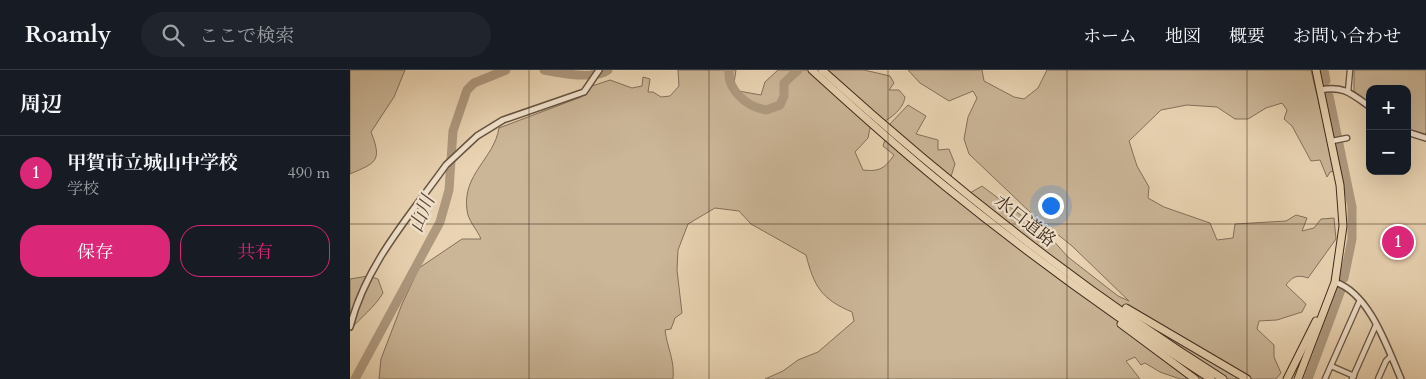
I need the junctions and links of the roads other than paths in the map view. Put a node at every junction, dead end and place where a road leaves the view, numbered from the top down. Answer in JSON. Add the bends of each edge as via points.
{"nodes":[{"id":1,"x":599,"y":70,"type":"edge"},
{"id":2,"x":812,"y":70,"type":"edge"},
{"id":3,"x":822,"y":70,"type":"edge"},
{"id":4,"x":1316,"y":70,"type":"edge"},
{"id":5,"x":1350,"y":70,"type":"edge"},
{"id":6,"x":1320,"y":90,"type":"junction"},
{"id":7,"x":1348,"y":92,"type":"junction"},
{"id":8,"x":1366,"y":104,"type":"edge"},
{"id":9,"x":1411,"y":133,"type":"edge"},
{"id":10,"x":1347,"y":138,"type":"dead end"},
{"id":11,"x":1426,"y":138,"type":"edge"},
{"id":12,"x":1336,"y":140,"type":"junction"},
{"id":13,"x":1335,"y":282,"type":"junction"},
{"id":14,"x":1095,"y":292,"type":"junction"},
{"id":15,"x":1360,"y":300,"type":"junction"},
{"id":16,"x":1106,"y":308,"type":"junction"},
{"id":17,"x":1324,"y":309,"type":"junction"},
{"id":18,"x":1376,"y":325,"type":"junction"},
{"id":19,"x":350,"y":327,"type":"edge"},
{"id":20,"x":1391,"y":356,"type":"junction"},
{"id":21,"x":1331,"y":366,"type":"junction"},
{"id":22,"x":1353,"y":378,"type":"edge"},
{"id":23,"x":1195,"y":379,"type":"edge"},
{"id":24,"x":1211,"y":379,"type":"edge"},
{"id":25,"x":1223,"y":379,"type":"edge"},
{"id":26,"x":1247,"y":379,"type":"edge"},
{"id":27,"x":1287,"y":379,"type":"edge"},
{"id":28,"x":1298,"y":379,"type":"edge"},
{"id":29,"x":1325,"y":379,"type":"edge"},
{"id":30,"x":1378,"y":379,"type":"edge"},
{"id":31,"x":1401,"y":379,"type":"edge"}],
"edges":[{"from":1,"to":19,"type":"street","via":[[588,88],[579,95],[503,120],[458,152],[378,260],[363,287]]},
{"from":2,"to":16,"type":"highway","name":"水口道路","via":[[952,192]]},
{"from":3,"to":14,"type":"highway","name":"水口道路","via":[[941,175]]},
{"from":4,"to":6,"type":"highway"},
{"from":5,"to":7,"type":"street"},
{"from":6,"to":7,"type":"street","via":[[1338,88]]},
{"from":6,"to":12,"type":"highway"},
{"from":7,"to":8,"type":"street"},
{"from":9,"to":11,"type":"street"},
{"from":10,"to":12,"type":"street"},
{"from":12,"to":13,"type":"highway","via":[[1343,211]]},
{"from":13,"to":15,"type":"street","via":[[1348,286]]},
{"from":13,"to":17,"type":"highway"},
{"from":14,"to":25,"type":"highway","name":"水口道路"},
{"from":14,"to":26,"type":"highway"},
{"from":15,"to":18,"type":"street"},
{"from":15,"to":21,"type":"street"},
{"from":16,"to":23,"type":"highway","via":[[1107,313]]},
{"from":16,"to":24,"type":"highway","name":"水口道路"},
{"from":17,"to":27,"type":"highway"},
{"from":17,"to":28,"type":"highway"},
{"from":18,"to":20,"type":"street"},
{"from":18,"to":22,"type":"street"},
{"from":20,"to":30,"type":"street"},
{"from":20,"to":31,"type":"street"},
{"from":21,"to":22,"type":"street"},
{"from":21,"to":29,"type":"street"}]}
